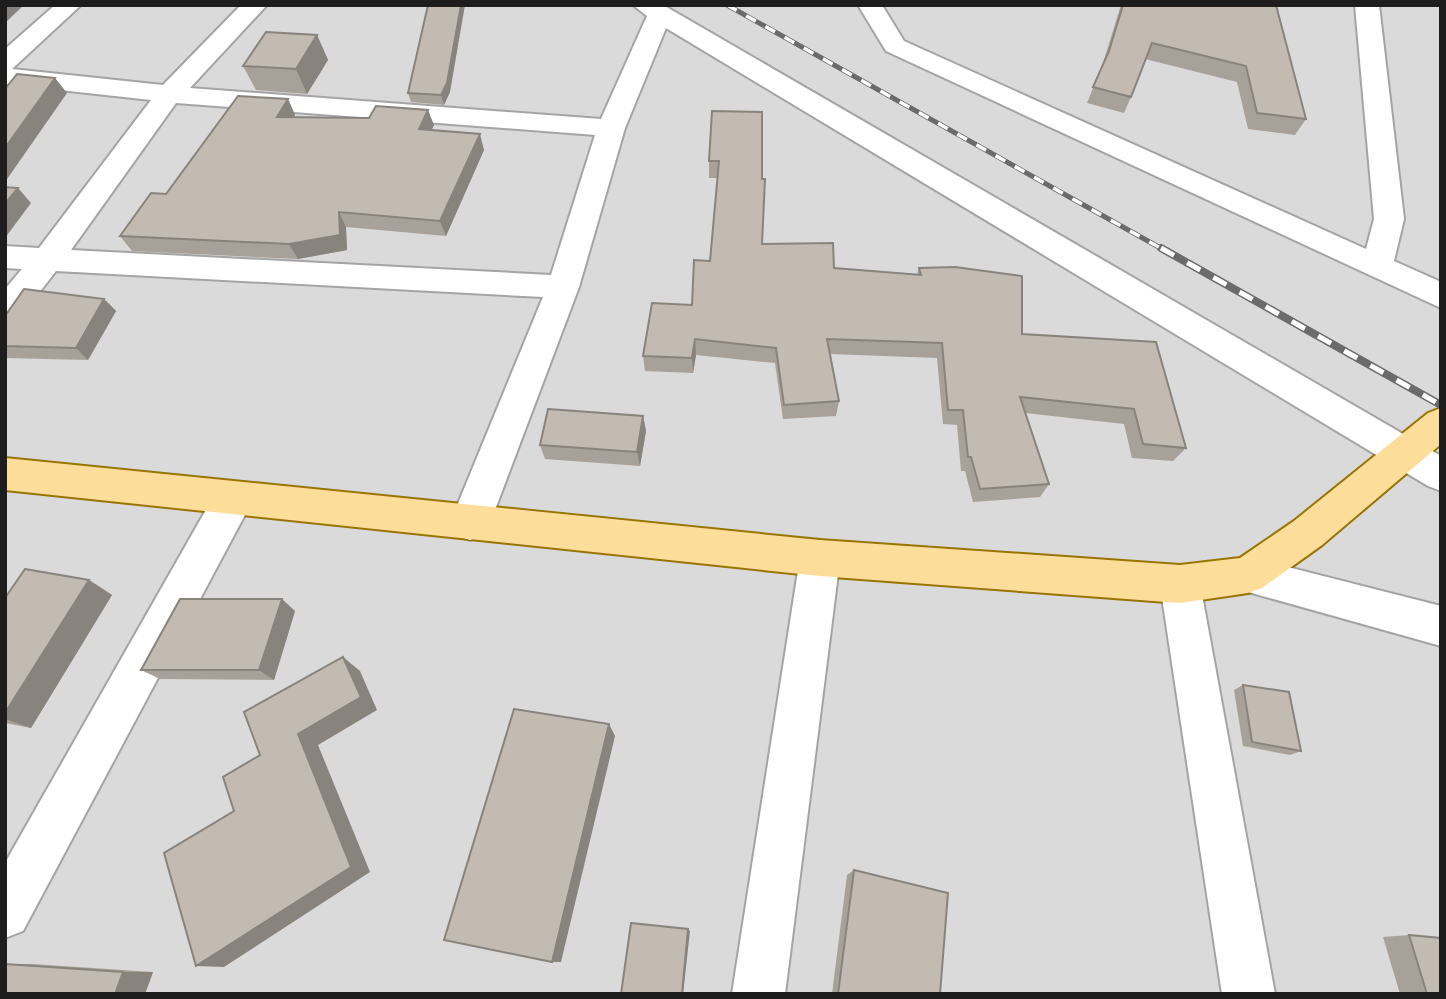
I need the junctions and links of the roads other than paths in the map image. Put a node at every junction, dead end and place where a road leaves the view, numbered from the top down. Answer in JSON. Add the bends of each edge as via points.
{"nodes":[{"id":1,"x":69,"y":5,"type":"edge"},
{"id":2,"x":255,"y":5,"type":"edge"},
{"id":3,"x":1367,"y":5,"type":"edge"},
{"id":4,"x":652,"y":10,"type":"edge"},
{"id":5,"x":885,"y":15,"type":"edge"},
{"id":6,"x":5,"y":63,"type":"edge"},
{"id":7,"x":5,"y":76,"type":"edge"},
{"id":8,"x":169,"y":94,"type":"junction"},
{"id":9,"x":611,"y":128,"type":"junction"},
{"id":10,"x":5,"y":257,"type":"edge"},
{"id":11,"x":48,"y":259,"type":"junction"},
{"id":12,"x":1377,"y":267,"type":"junction"},
{"id":13,"x":563,"y":287,"type":"junction"},
{"id":14,"x":1441,"y":296,"type":"edge"},
{"id":15,"x":5,"y":312,"type":"edge"},
{"id":16,"x":1441,"y":423,"type":"edge"},
{"id":17,"x":1405,"y":454,"type":"junction"},
{"id":18,"x":5,"y":474,"type":"edge"},
{"id":19,"x":1441,"y":475,"type":"edge"},
{"id":20,"x":233,"y":499,"type":"junction"},
{"id":21,"x":470,"y":523,"type":"junction"},
{"id":22,"x":820,"y":558,"type":"junction"},
{"id":23,"x":1248,"y":575,"type":"junction"},
{"id":24,"x":1180,"y":584,"type":"junction"},
{"id":25,"x":1441,"y":626,"type":"edge"},
{"id":26,"x":5,"y":913,"type":"edge"},
{"id":27,"x":758,"y":994,"type":"edge"},
{"id":28,"x":1249,"y":994,"type":"edge"}],
"edges":[{"from":1,"to":6,"type":"street"},
{"from":2,"to":8,"type":"street"},
{"from":3,"to":12,"type":"street","via":[[1389,219]]},
{"from":4,"to":9,"type":"street"},
{"from":4,"to":17,"type":"street"},
{"from":5,"to":12,"type":"street","via":[[895,46]]},
{"from":7,"to":8,"type":"street"},
{"from":8,"to":9,"type":"street"},
{"from":8,"to":11,"type":"street"},
{"from":9,"to":13,"type":"street"},
{"from":10,"to":11,"type":"street"},
{"from":11,"to":13,"type":"street"},
{"from":11,"to":15,"type":"street"},
{"from":12,"to":14,"type":"street"},
{"from":13,"to":21,"type":"street"},
{"from":16,"to":17,"type":"main road"},
{"from":17,"to":19,"type":"street"},
{"from":17,"to":23,"type":"main road"},
{"from":18,"to":20,"type":"main road"},
{"from":20,"to":21,"type":"main road"},
{"from":20,"to":26,"type":"street"},
{"from":21,"to":22,"type":"main road"},
{"from":22,"to":24,"type":"main road"},
{"from":22,"to":27,"type":"street"},
{"from":23,"to":24,"type":"main road"},
{"from":23,"to":25,"type":"street"},
{"from":24,"to":28,"type":"street"}]}
